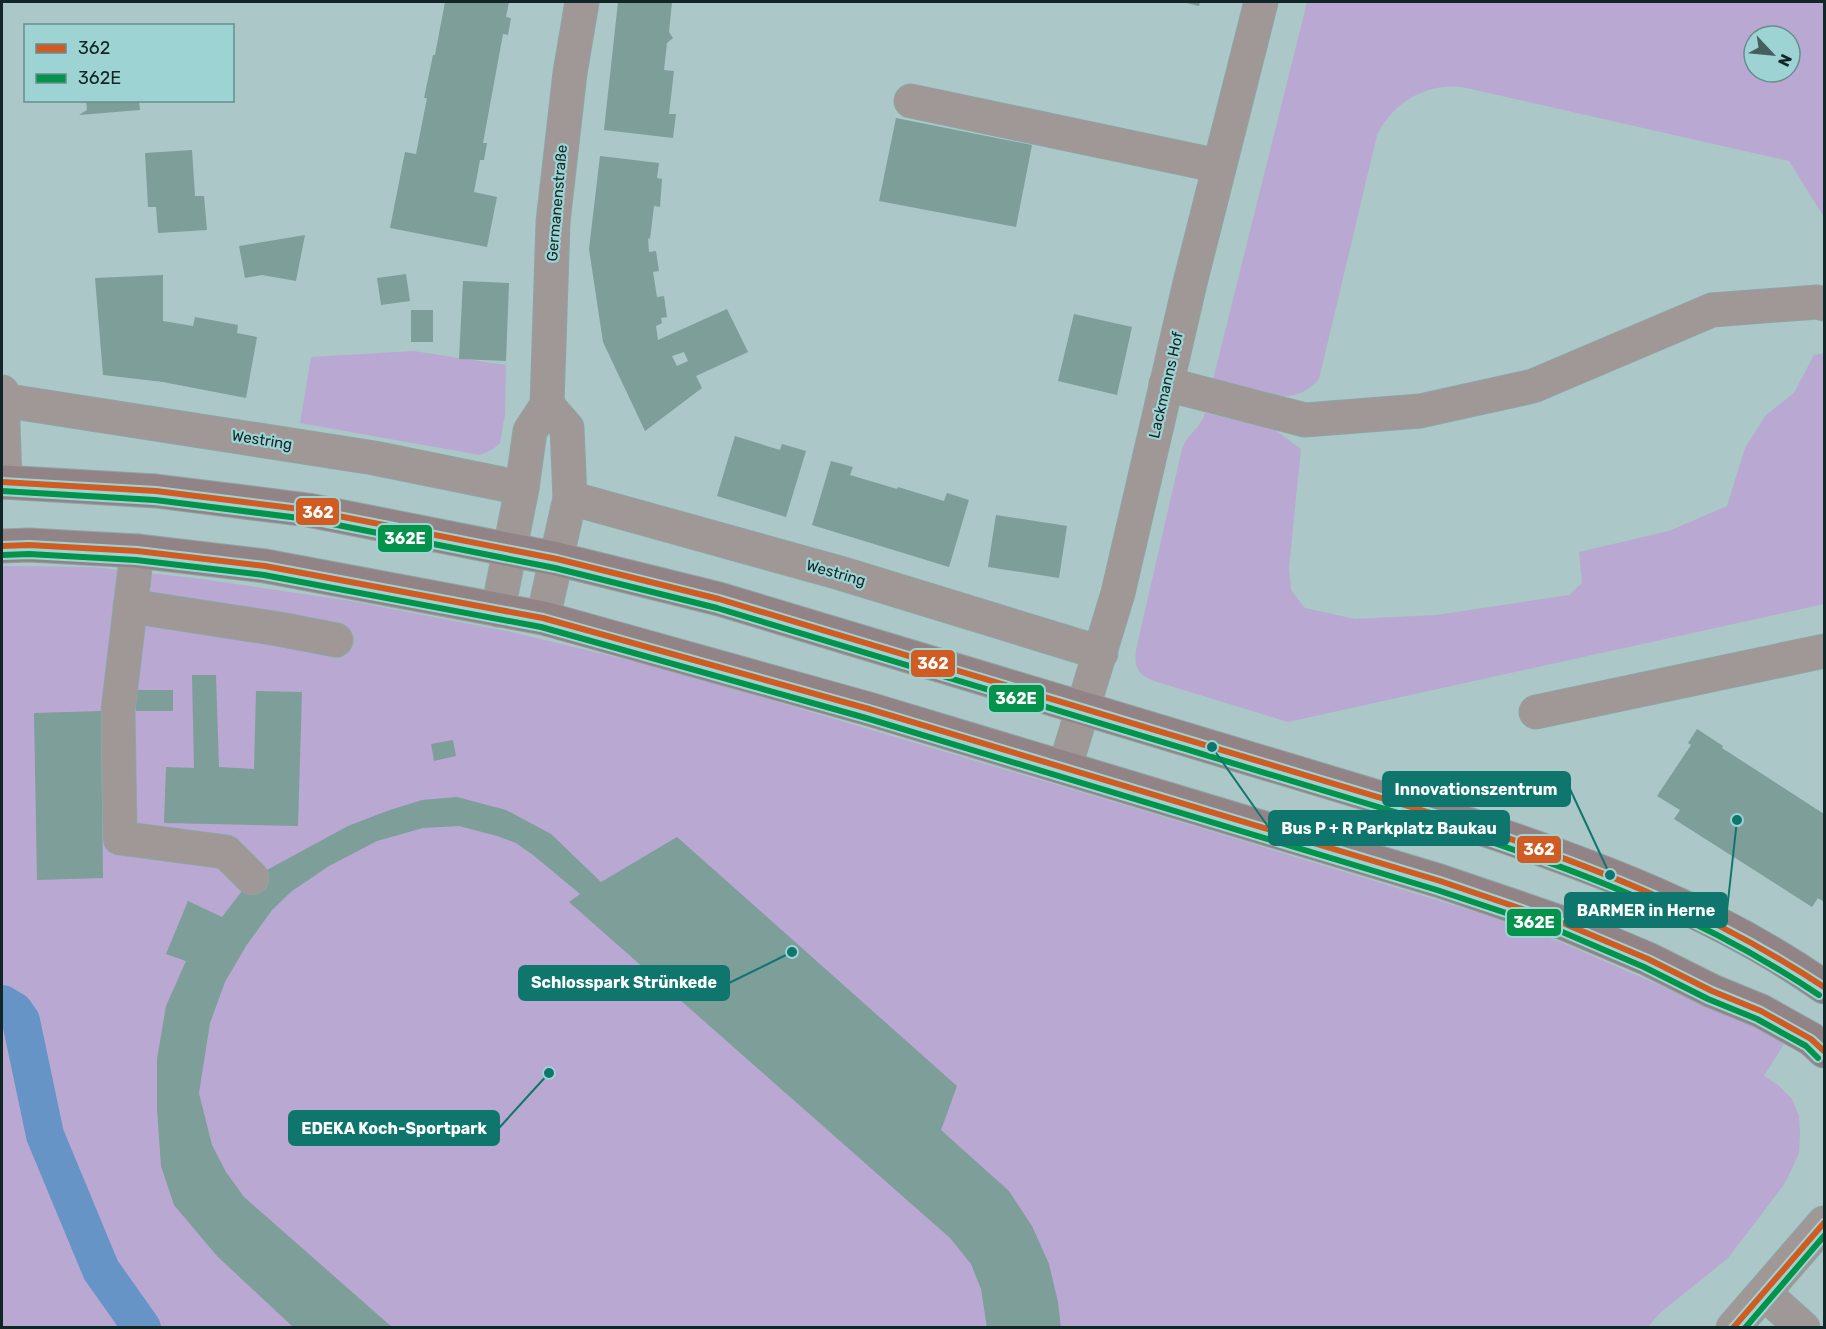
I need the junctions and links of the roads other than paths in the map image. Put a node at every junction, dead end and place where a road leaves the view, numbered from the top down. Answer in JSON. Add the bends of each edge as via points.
{"nodes":[{"id":1,"x":582,"y":2,"type":"edge"},
{"id":2,"x":1261,"y":2,"type":"edge"},
{"id":3,"x":911,"y":101,"type":"dead end"},
{"id":4,"x":1049,"y":109,"type":"dead end"},
{"id":5,"x":1221,"y":157,"type":"junction"},
{"id":6,"x":1824,"y":304,"type":"edge"},
{"id":7,"x":1166,"y":384,"type":"junction"},
{"id":8,"x":2,"y":397,"type":"edge"},
{"id":9,"x":548,"y":405,"type":"junction"},
{"id":10,"x":3,"y":482,"type":"edge"},
{"id":11,"x":522,"y":488,"type":"junction"},
{"id":12,"x":570,"y":498,"type":"junction"},
{"id":13,"x":2,"y":546,"type":"edge"},
{"id":14,"x":510,"y":549,"type":"junction"},
{"id":15,"x":137,"y":551,"type":"junction"},
{"id":16,"x":556,"y":559,"type":"junction"},
{"id":17,"x":130,"y":606,"type":"junction"},
{"id":18,"x":498,"y":610,"type":"junction"},
{"id":19,"x":543,"y":618,"type":"junction"},
{"id":20,"x":336,"y":640,"type":"dead end"},
{"id":21,"x":1824,"y":651,"type":"edge"},
{"id":22,"x":1101,"y":653,"type":"junction"},
{"id":23,"x":1084,"y":708,"type":"junction"},
{"id":24,"x":1536,"y":712,"type":"dead end"},
{"id":25,"x":1065,"y":767,"type":"junction"},
{"id":26,"x":252,"y":878,"type":"dead end"},
{"id":27,"x":1824,"y":987,"type":"edge"},
{"id":28,"x":1824,"y":1051,"type":"edge"},
{"id":29,"x":1824,"y":1223,"type":"edge"},
{"id":30,"x":1764,"y":1293,"type":"junction"},
{"id":31,"x":1732,"y":1328,"type":"edge"},
{"id":32,"x":1803,"y":1328,"type":"edge"}],
"edges":[{"from":1,"to":9,"type":"street","name":"Germanenstraße","via":[[554,222]]},
{"from":2,"to":5,"type":"street","name":"Lackmanns Hof"},
{"from":3,"to":5,"type":"street"},
{"from":4,"to":5,"type":"street"},
{"from":5,"to":7,"type":"street","name":"Lackmanns Hof"},
{"from":6,"to":7,"type":"street","via":[[1712,310],[1533,386],[1420,411],[1305,420]]},
{"from":7,"to":22,"type":"street","name":"Lackmanns Hof"},
{"from":8,"to":10,"type":"street"},
{"from":8,"to":11,"type":"street","name":"Westring","via":[[374,458]]},
{"from":9,"to":11,"type":"street","via":[[530,431]]},
{"from":9,"to":12,"type":"street","via":[[567,428]]},
{"from":10,"to":14,"type":"main road","via":[[156,491],[308,510]]},
{"from":11,"to":14,"type":"street"},
{"from":12,"to":16,"type":"street"},
{"from":12,"to":22,"type":"street","name":"Westring","via":[[829,570]]},
{"from":13,"to":15,"type":"main road"},
{"from":14,"to":16,"type":"main road"},
{"from":14,"to":18,"type":"street"},
{"from":15,"to":17,"type":"street"},
{"from":15,"to":18,"type":"main road","via":[[265,566]]},
{"from":16,"to":19,"type":"street"},
{"from":16,"to":23,"type":"main road","via":[[719,599]]},
{"from":17,"to":20,"type":"street"},
{"from":17,"to":26,"type":"street","via":[[118,711],[120,838],[226,852]]},
{"from":18,"to":19,"type":"main road"},
{"from":19,"to":25,"type":"main road"},
{"from":21,"to":24,"type":"street"},
{"from":22,"to":23,"type":"street","name":"Lackmanns Hof"},
{"from":23,"to":25,"type":"street","name":"Lackmanns Hof"},
{"from":23,"to":27,"type":"main road","via":[[1549,851],[1695,913],[1789,962]]},
{"from":25,"to":28,"type":"main road","via":[[1440,881],[1563,923],[1761,1011],[1811,1039]]},
{"from":29,"to":30,"type":"street"},
{"from":30,"to":31,"type":"street"},
{"from":30,"to":32,"type":"street"}]}
